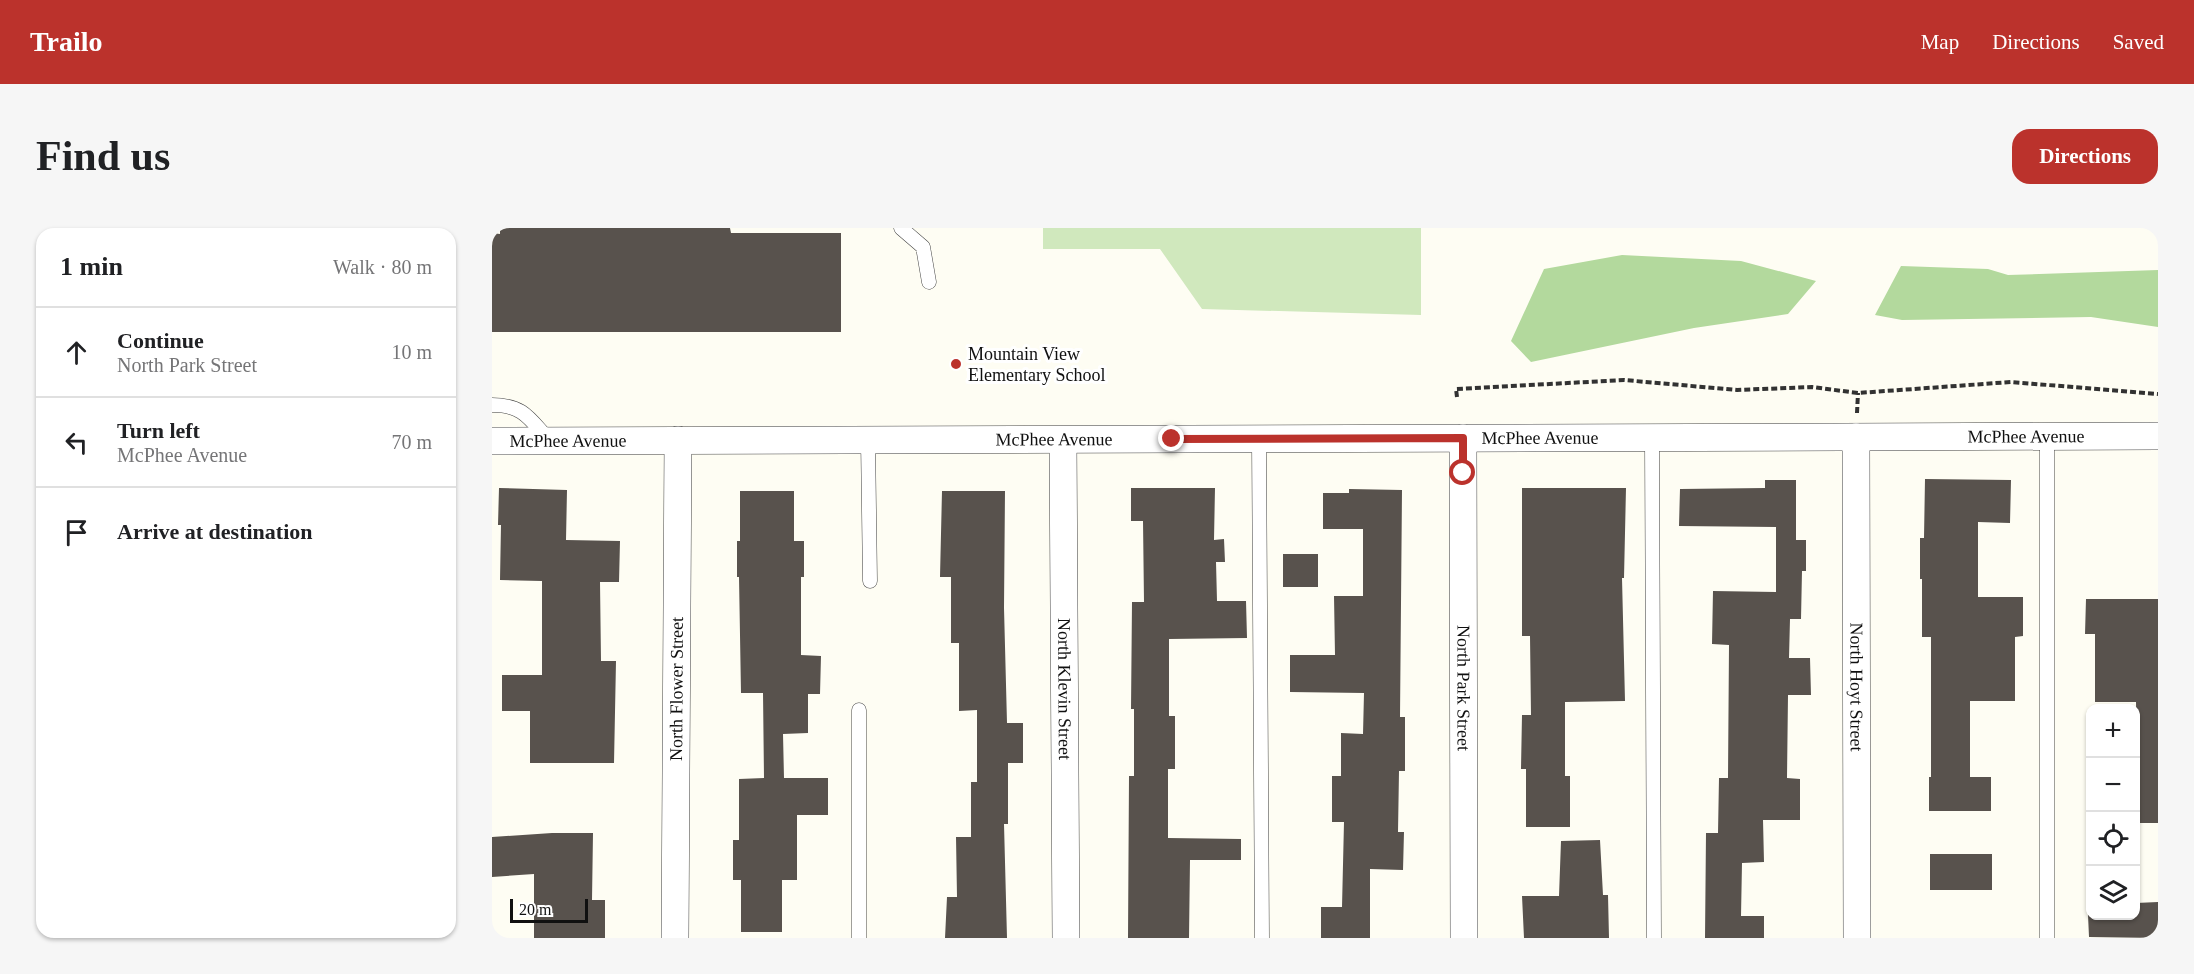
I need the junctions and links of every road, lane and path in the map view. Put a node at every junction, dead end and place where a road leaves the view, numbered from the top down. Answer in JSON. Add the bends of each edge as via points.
{"nodes":[{"id":1,"x":901,"y":228,"type":"edge"},
{"id":2,"x":929,"y":282,"type":"dead end"},
{"id":3,"x":2158,"y":394,"type":"edge"},
{"id":4,"x":1457,"y":397,"type":"dead end"},
{"id":5,"x":492,"y":405,"type":"edge"},
{"id":6,"x":2047,"y":436,"type":"junction"},
{"id":7,"x":2158,"y":436,"type":"edge"},
{"id":8,"x":1856,"y":437,"type":"junction"},
{"id":9,"x":1463,"y":438,"type":"junction"},
{"id":10,"x":1652,"y":438,"type":"junction"},
{"id":11,"x":1259,"y":439,"type":"junction"},
{"id":12,"x":678,"y":440,"type":"junction"},
{"id":13,"x":868,"y":440,"type":"junction"},
{"id":14,"x":1063,"y":440,"type":"junction"},
{"id":15,"x":492,"y":441,"type":"edge"},
{"id":16,"x":550,"y":441,"type":"junction"},
{"id":17,"x":870,"y":581,"type":"dead end"},
{"id":18,"x":859,"y":710,"type":"dead end"},
{"id":19,"x":675,"y":938,"type":"edge"},
{"id":20,"x":860,"y":938,"type":"edge"},
{"id":21,"x":1066,"y":938,"type":"edge"},
{"id":22,"x":1262,"y":938,"type":"edge"},
{"id":23,"x":1464,"y":938,"type":"edge"},
{"id":24,"x":1654,"y":938,"type":"edge"},
{"id":25,"x":1857,"y":938,"type":"edge"},
{"id":26,"x":2047,"y":938,"type":"edge"}],
"edges":[{"from":1,"to":2,"type":"lane","via":[[923,247]]},
{"from":3,"to":4,"type":"path","via":[[2012,382],[1858,393],[1812,387],[1737,390],[1624,380],[1456,389]]},
{"from":5,"to":16,"type":"lane","via":[[508,405],[525,414]]},
{"from":6,"to":7,"type":"street","name":"McPhee Avenue"},
{"from":6,"to":8,"type":"street","name":"McPhee Avenue"},
{"from":6,"to":26,"type":"lane"},
{"from":8,"to":10,"type":"street","name":"McPhee Avenue"},
{"from":8,"to":25,"type":"street","name":"North Hoyt Street"},
{"from":9,"to":10,"type":"street","name":"McPhee Avenue"},
{"from":9,"to":11,"type":"street","name":"McPhee Avenue"},
{"from":9,"to":23,"type":"street","name":"North Park Street"},
{"from":10,"to":24,"type":"lane"},
{"from":11,"to":14,"type":"street","name":"McPhee Avenue"},
{"from":11,"to":22,"type":"lane"},
{"from":12,"to":13,"type":"street","name":"McPhee Avenue"},
{"from":12,"to":16,"type":"street","name":"McPhee Avenue"},
{"from":12,"to":19,"type":"street","name":"North Flower Street"},
{"from":13,"to":14,"type":"street","name":"McPhee Avenue"},
{"from":13,"to":17,"type":"lane"},
{"from":14,"to":21,"type":"street","name":"North Klevin Street"},
{"from":15,"to":16,"type":"street","name":"McPhee Avenue"},
{"from":18,"to":20,"type":"lane"}]}
